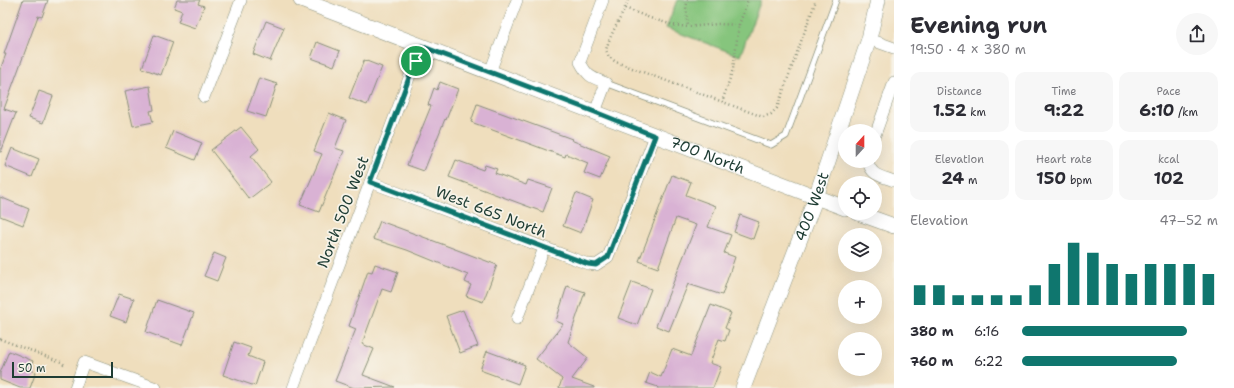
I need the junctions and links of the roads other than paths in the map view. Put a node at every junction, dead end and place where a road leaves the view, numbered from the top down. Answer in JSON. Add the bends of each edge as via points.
{"nodes":[{"id":1,"x":241,"y":0,"type":"edge"},
{"id":2,"x":301,"y":0,"type":"edge"},
{"id":3,"x":517,"y":0,"type":"edge"},
{"id":4,"x":603,"y":0,"type":"edge"},
{"id":5,"x":836,"y":0,"type":"edge"},
{"id":6,"x":878,"y":0,"type":"edge"},
{"id":7,"x":869,"y":40,"type":"junction"},
{"id":8,"x":421,"y":46,"type":"junction"},
{"id":9,"x":894,"y":48,"type":"edge"},
{"id":10,"x":490,"y":72,"type":"junction"},
{"id":11,"x":894,"y":82,"type":"edge"},
{"id":12,"x":606,"y":83,"type":"junction"},
{"id":13,"x":204,"y":97,"type":"dead end"},
{"id":14,"x":595,"y":112,"type":"junction"},
{"id":15,"x":879,"y":124,"type":"edge"},
{"id":16,"x":655,"y":136,"type":"junction"},
{"id":17,"x":870,"y":168,"type":"edge"},
{"id":18,"x":894,"y":181,"type":"edge"},
{"id":19,"x":370,"y":182,"type":"junction"},
{"id":20,"x":816,"y":197,"type":"junction"},
{"id":21,"x":838,"y":205,"type":"edge"},
{"id":22,"x":877,"y":220,"type":"edge"},
{"id":23,"x":894,"y":226,"type":"edge"},
{"id":24,"x":544,"y":248,"type":"junction"},
{"id":25,"x":517,"y":319,"type":"dead end"},
{"id":26,"x":75,"y":388,"type":"edge"},
{"id":27,"x":156,"y":388,"type":"edge"},
{"id":28,"x":293,"y":388,"type":"edge"},
{"id":29,"x":743,"y":388,"type":"edge"}],
"edges":[{"from":1,"to":13,"type":"street"},
{"from":2,"to":8,"type":"street","name":"700 North"},
{"from":3,"to":10,"type":"street"},
{"from":4,"to":12,"type":"street","via":[[580,62],[592,78]]},
{"from":5,"to":12,"type":"lane","via":[[786,136],[771,145]]},
{"from":6,"to":7,"type":"street","name":"400 West"},
{"from":7,"to":9,"type":"street"},
{"from":7,"to":20,"type":"street","name":"400 West"},
{"from":8,"to":10,"type":"street","name":"700 North"},
{"from":8,"to":19,"type":"street","name":"North 500 West"},
{"from":10,"to":14,"type":"street","name":"700 North"},
{"from":11,"to":15,"type":"street"},
{"from":12,"to":14,"type":"street"},
{"from":14,"to":16,"type":"street","name":"700 North"},
{"from":16,"to":20,"type":"street","name":"700 North"},
{"from":16,"to":24,"type":"street","name":"West 665 North","via":[[608,257],[596,265],[588,264]]},
{"from":17,"to":18,"type":"street","via":[[874,174]]},
{"from":19,"to":24,"type":"street","name":"West 665 North"},
{"from":19,"to":28,"type":"street","name":"North 500 West"},
{"from":20,"to":21,"type":"street","name":"700 North"},
{"from":20,"to":29,"type":"street","name":"400 West"},
{"from":22,"to":23,"type":"street"},
{"from":24,"to":25,"type":"street"},
{"from":26,"to":27,"type":"street","via":[[84,362]]}]}
